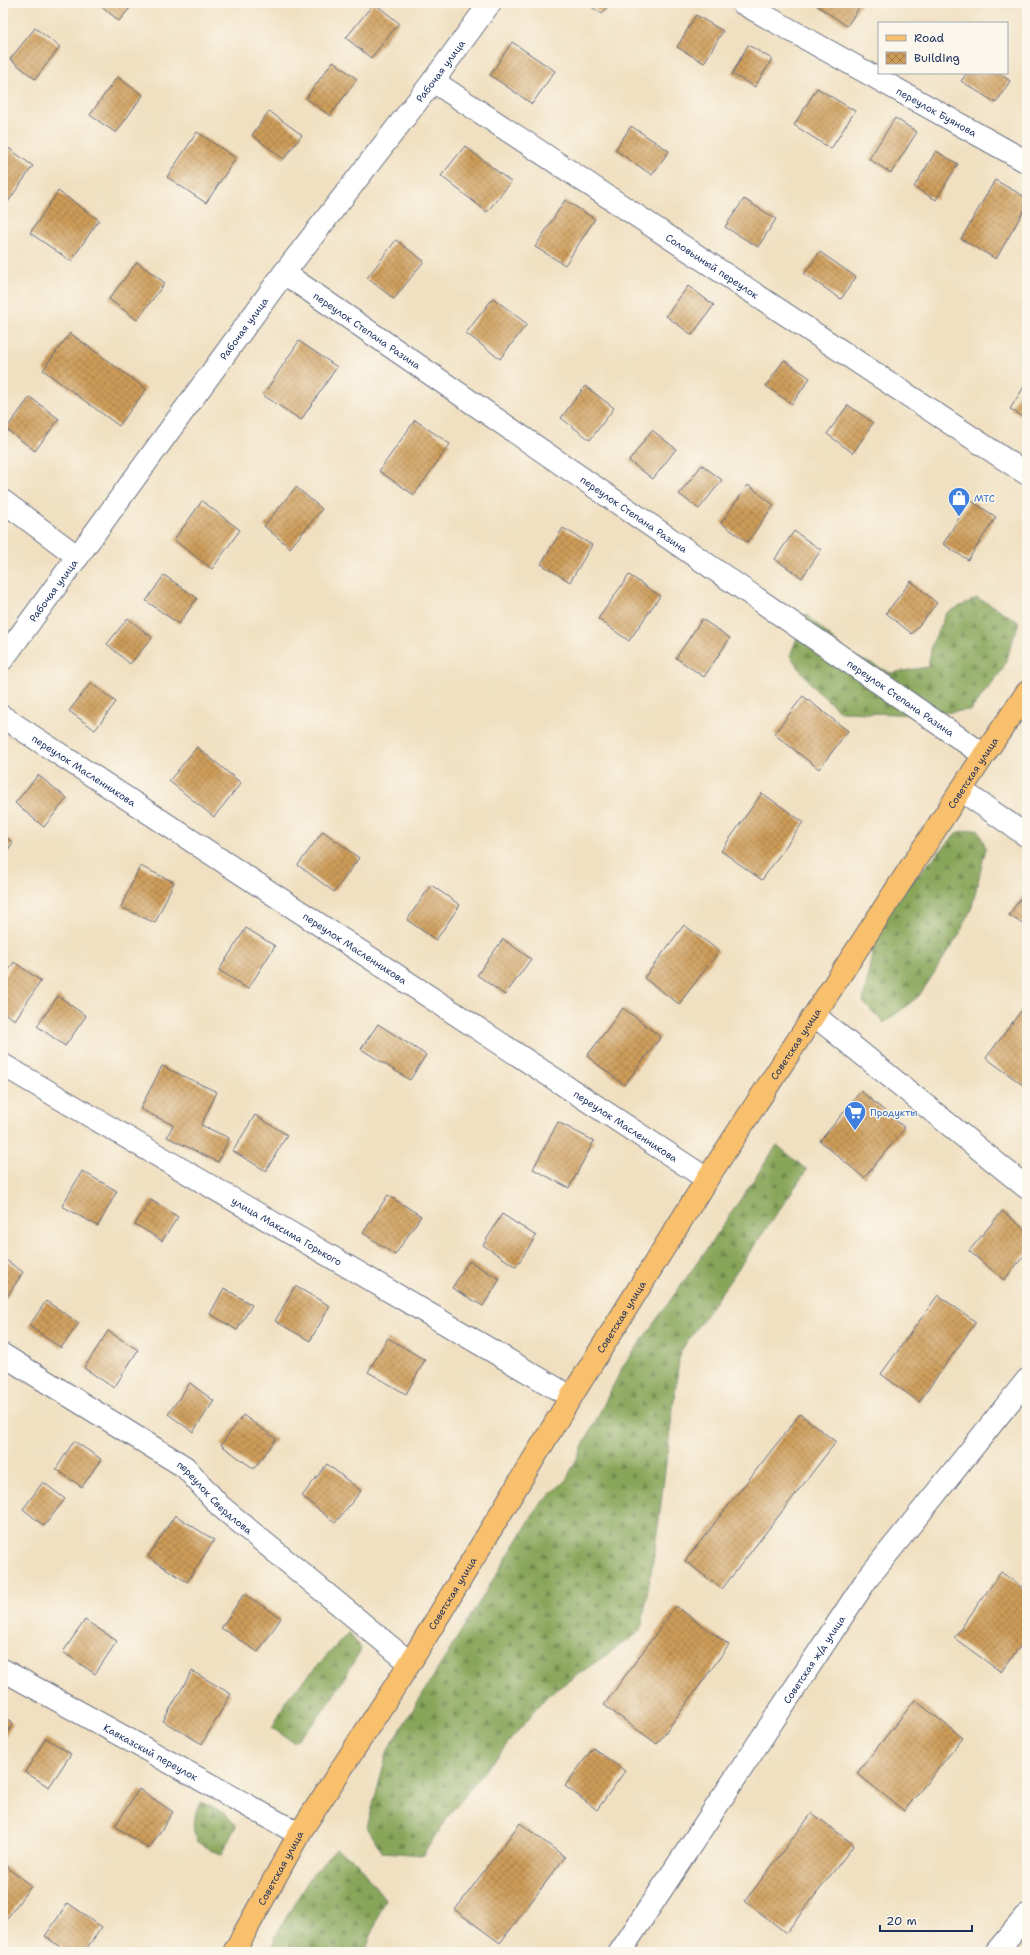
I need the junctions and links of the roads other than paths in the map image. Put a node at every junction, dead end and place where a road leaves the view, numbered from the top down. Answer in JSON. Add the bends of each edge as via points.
{"nodes":[{"id":1,"x":490,"y":3,"type":"edge"},
{"id":2,"x":742,"y":3,"type":"edge"},
{"id":3,"x":433,"y":81,"type":"junction"},
{"id":4,"x":1027,"y":162,"type":"edge"},
{"id":5,"x":284,"y":273,"type":"junction"},
{"id":6,"x":1027,"y":474,"type":"edge"},
{"id":7,"x":3,"y":500,"type":"edge"},
{"id":8,"x":78,"y":557,"type":"junction"},
{"id":9,"x":3,"y":659,"type":"edge"},
{"id":10,"x":1027,"y":692,"type":"edge"},
{"id":11,"x":3,"y":717,"type":"edge"},
{"id":12,"x":984,"y":755,"type":"junction"},
{"id":13,"x":961,"y":790,"type":"junction"},
{"id":14,"x":1027,"y":836,"type":"edge"},
{"id":15,"x":814,"y":1015,"type":"junction"},
{"id":16,"x":3,"y":1065,"type":"edge"},
{"id":17,"x":707,"y":1179,"type":"junction"},
{"id":18,"x":1027,"y":1188,"type":"edge"},
{"id":19,"x":3,"y":1355,"type":"edge"},
{"id":20,"x":1027,"y":1380,"type":"edge"},
{"id":21,"x":571,"y":1397,"type":"junction"},
{"id":22,"x":410,"y":1663,"type":"junction"},
{"id":23,"x":3,"y":1670,"type":"edge"},
{"id":24,"x":299,"y":1834,"type":"junction"},
{"id":25,"x":1027,"y":1915,"type":"edge"},
{"id":26,"x":234,"y":1952,"type":"edge"},
{"id":27,"x":620,"y":1952,"type":"edge"},
{"id":28,"x":996,"y":1952,"type":"edge"}],
"edges":[{"from":1,"to":3,"type":"street","name":"Рабочая улица"},
{"from":2,"to":4,"type":"street","name":"переулок Буянова"},
{"from":3,"to":5,"type":"street","name":"Рабочая улица"},
{"from":3,"to":6,"type":"street","name":"Соловьиный переулок"},
{"from":5,"to":8,"type":"street","name":"Рабочая улица"},
{"from":5,"to":12,"type":"street","name":"переулок Степана Разина"},
{"from":7,"to":8,"type":"street"},
{"from":8,"to":9,"type":"street","name":"Рабочая улица"},
{"from":10,"to":12,"type":"main road","name":"Советская улица"},
{"from":11,"to":17,"type":"street","name":"переулок Масленникова"},
{"from":12,"to":13,"type":"main road","name":"Советская улица"},
{"from":13,"to":14,"type":"street"},
{"from":13,"to":15,"type":"main road","name":"Советская улица"},
{"from":15,"to":17,"type":"main road","name":"Советская улица"},
{"from":15,"to":18,"type":"street"},
{"from":16,"to":21,"type":"street","name":"улица Максима Горького"},
{"from":17,"to":21,"type":"main road","name":"Советская улица"},
{"from":19,"to":22,"type":"street","name":"переулок Свердлова","via":[[185,1467],[220,1506]]},
{"from":20,"to":27,"type":"street","name":"Советская ж/д улица","via":[[867,1579]]},
{"from":21,"to":22,"type":"main road","name":"Советская улица"},
{"from":22,"to":24,"type":"main road","name":"Советская улица"},
{"from":23,"to":24,"type":"street","name":"Кавказский переулок"},
{"from":24,"to":26,"type":"main road","name":"Советская улица"},
{"from":25,"to":28,"type":"street"}]}
